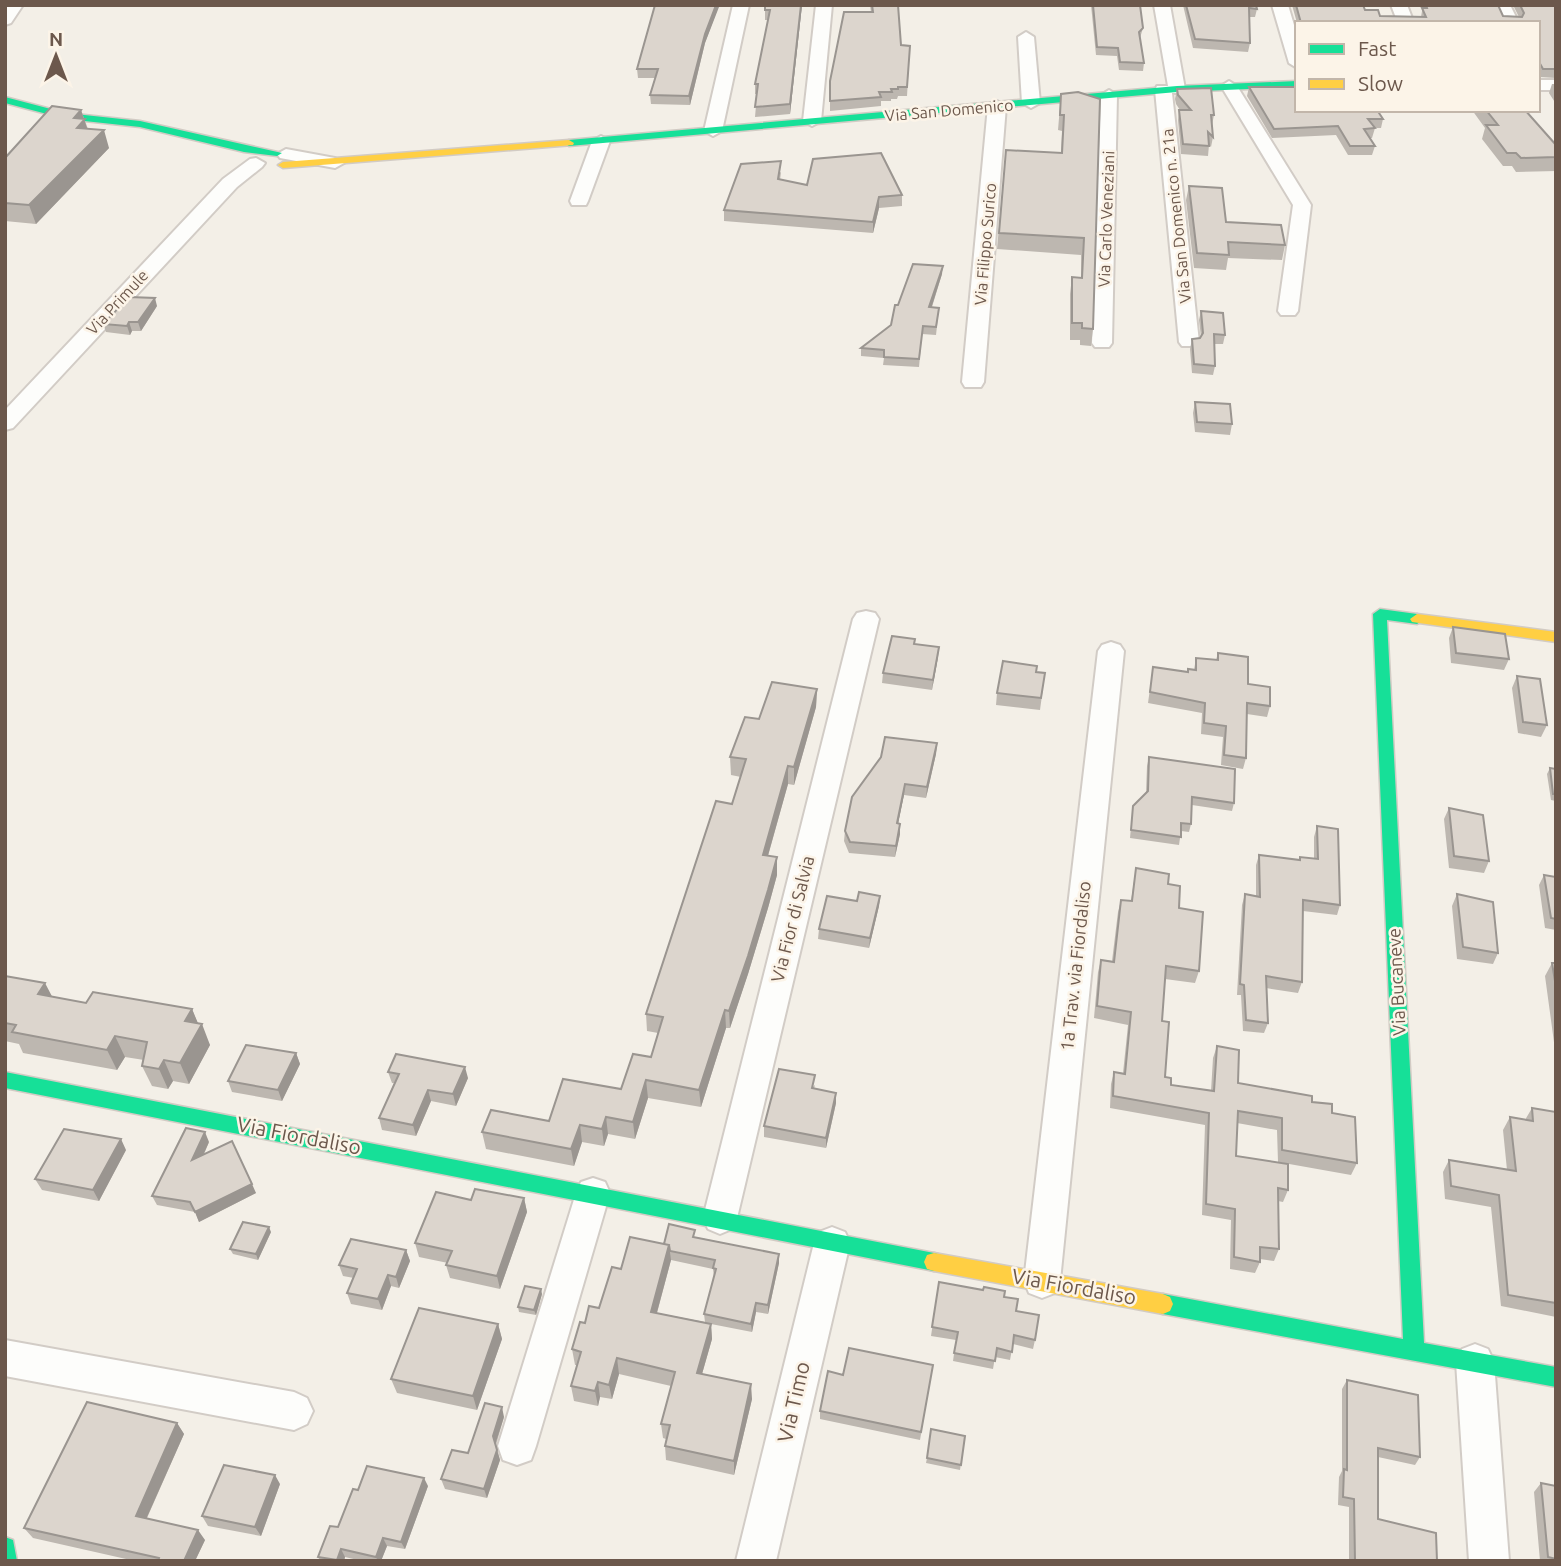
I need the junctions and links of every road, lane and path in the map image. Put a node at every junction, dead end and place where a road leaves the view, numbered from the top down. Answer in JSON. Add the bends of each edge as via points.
{"nodes":[{"id":1,"x":15,"y":5,"type":"edge"},
{"id":2,"x":741,"y":5,"type":"edge"},
{"id":3,"x":824,"y":5,"type":"edge"},
{"id":4,"x":1162,"y":5,"type":"edge"},
{"id":5,"x":1280,"y":5,"type":"edge"},
{"id":6,"x":1398,"y":5,"type":"edge"},
{"id":7,"x":1502,"y":5,"type":"edge"},
{"id":8,"x":5,"y":20,"type":"edge"},
{"id":9,"x":1405,"y":21,"type":"edge"},
{"id":10,"x":1510,"y":21,"type":"edge"},
{"id":11,"x":1026,"y":37,"type":"dead end"},
{"id":12,"x":1295,"y":56,"type":"edge"},
{"id":13,"x":1295,"y":84,"type":"edge"},
{"id":14,"x":1229,"y":86,"type":"junction"},
{"id":15,"x":1170,"y":89,"type":"junction"},
{"id":16,"x":1116,"y":95,"type":"junction"},
{"id":17,"x":5,"y":100,"type":"edge"},
{"id":18,"x":1031,"y":103,"type":"junction"},
{"id":19,"x":997,"y":106,"type":"junction"},
{"id":20,"x":812,"y":121,"type":"junction"},
{"id":21,"x":713,"y":131,"type":"junction"},
{"id":22,"x":601,"y":141,"type":"junction"},
{"id":23,"x":267,"y":159,"type":"junction"},
{"id":24,"x":335,"y":163,"type":"joint"},
{"id":25,"x":579,"y":201,"type":"dead end"},
{"id":26,"x":1122,"y":253,"type":"dead end"},
{"id":27,"x":1288,"y":311,"type":"dead end"},
{"id":28,"x":1189,"y":342,"type":"edge"},
{"id":29,"x":1102,"y":343,"type":"dead end"},
{"id":30,"x":973,"y":382,"type":"dead end"},
{"id":31,"x":5,"y":423,"type":"edge"},
{"id":32,"x":866,"y":619,"type":"dead end"},
{"id":33,"x":1556,"y":637,"type":"edge"},
{"id":34,"x":1111,"y":650,"type":"dead end"},
{"id":35,"x":5,"y":1080,"type":"edge"},
{"id":36,"x":593,"y":1193,"type":"junction"},
{"id":37,"x":720,"y":1218,"type":"junction"},
{"id":38,"x":832,"y":1243,"type":"junction"},
{"id":39,"x":1042,"y":1281,"type":"junction"},
{"id":40,"x":1414,"y":1350,"type":"junction"},
{"id":41,"x":5,"y":1358,"type":"edge"},
{"id":42,"x":1475,"y":1362,"type":"junction"},
{"id":43,"x":1556,"y":1377,"type":"edge"},
{"id":44,"x":295,"y":1411,"type":"dead end"},
{"id":45,"x":517,"y":1446,"type":"dead end"},
{"id":46,"x":5,"y":1548,"type":"edge"},
{"id":47,"x":6,"y":1561,"type":"edge"},
{"id":48,"x":756,"y":1561,"type":"edge"},
{"id":49,"x":1489,"y":1561,"type":"edge"}],
"edges":[{"from":1,"to":8,"type":"street"},
{"from":2,"to":21,"type":"street"},
{"from":3,"to":20,"type":"street"},
{"from":4,"to":15,"type":"street","name":"Via San Domenico n. 21a"},
{"from":5,"to":12,"type":"street"},
{"from":6,"to":9,"type":"street"},
{"from":7,"to":10,"type":"street"},
{"from":11,"to":18,"type":"street"},
{"from":13,"to":14,"type":"street","name":"Via San Domenico"},
{"from":14,"to":15,"type":"street","name":"Via San Domenico"},
{"from":14,"to":27,"type":"street","via":[[1302,205]]},
{"from":15,"to":16,"type":"street","name":"Via San Domenico"},
{"from":15,"to":28,"type":"street","name":"Via San Domenico n. 21a"},
{"from":16,"to":18,"type":"street","name":"Via San Domenico"},
{"from":16,"to":26,"type":"street"},
{"from":16,"to":29,"type":"street","name":"Via Carlo Veneziani"},
{"from":17,"to":23,"type":"street","name":"Via San Domenico","via":[[66,116],[140,124]]},
{"from":18,"to":19,"type":"street","name":"Via San Domenico"},
{"from":19,"to":20,"type":"street","name":"Via San Domenico"},
{"from":19,"to":30,"type":"street","name":"Via Filippo Surico"},
{"from":20,"to":21,"type":"street","name":"Via San Domenico"},
{"from":21,"to":22,"type":"street","name":"Via San Domenico"},
{"from":22,"to":24,"type":"street","name":"Via San Domenico"},
{"from":22,"to":25,"type":"street"},
{"from":23,"to":24,"type":"street","name":"Via San Domenico"},
{"from":23,"to":31,"type":"street","name":"Via Primule","via":[[230,183]]},
{"from":32,"to":37,"type":"street","name":"Via Fior di Salvia"},
{"from":33,"to":40,"type":"street","name":"Via Bucaneve","via":[[1380,614]]},
{"from":34,"to":39,"type":"street","name":"1a Trav. via Fiordaliso"},
{"from":35,"to":36,"type":"street","name":"Via Fiordaliso"},
{"from":36,"to":37,"type":"street","name":"Via Fiordaliso"},
{"from":36,"to":45,"type":"street"},
{"from":37,"to":38,"type":"street","name":"Via Fiordaliso"},
{"from":38,"to":39,"type":"street","name":"Via Fiordaliso"},
{"from":38,"to":48,"type":"street","name":"Via Timo"},
{"from":39,"to":40,"type":"street","name":"Via Fiordaliso"},
{"from":40,"to":42,"type":"street","name":"Via Fiordaliso"},
{"from":41,"to":44,"type":"street"},
{"from":42,"to":43,"type":"street","name":"Via Fiordaliso"},
{"from":42,"to":49,"type":"street"},
{"from":46,"to":47,"type":"street"}]}
